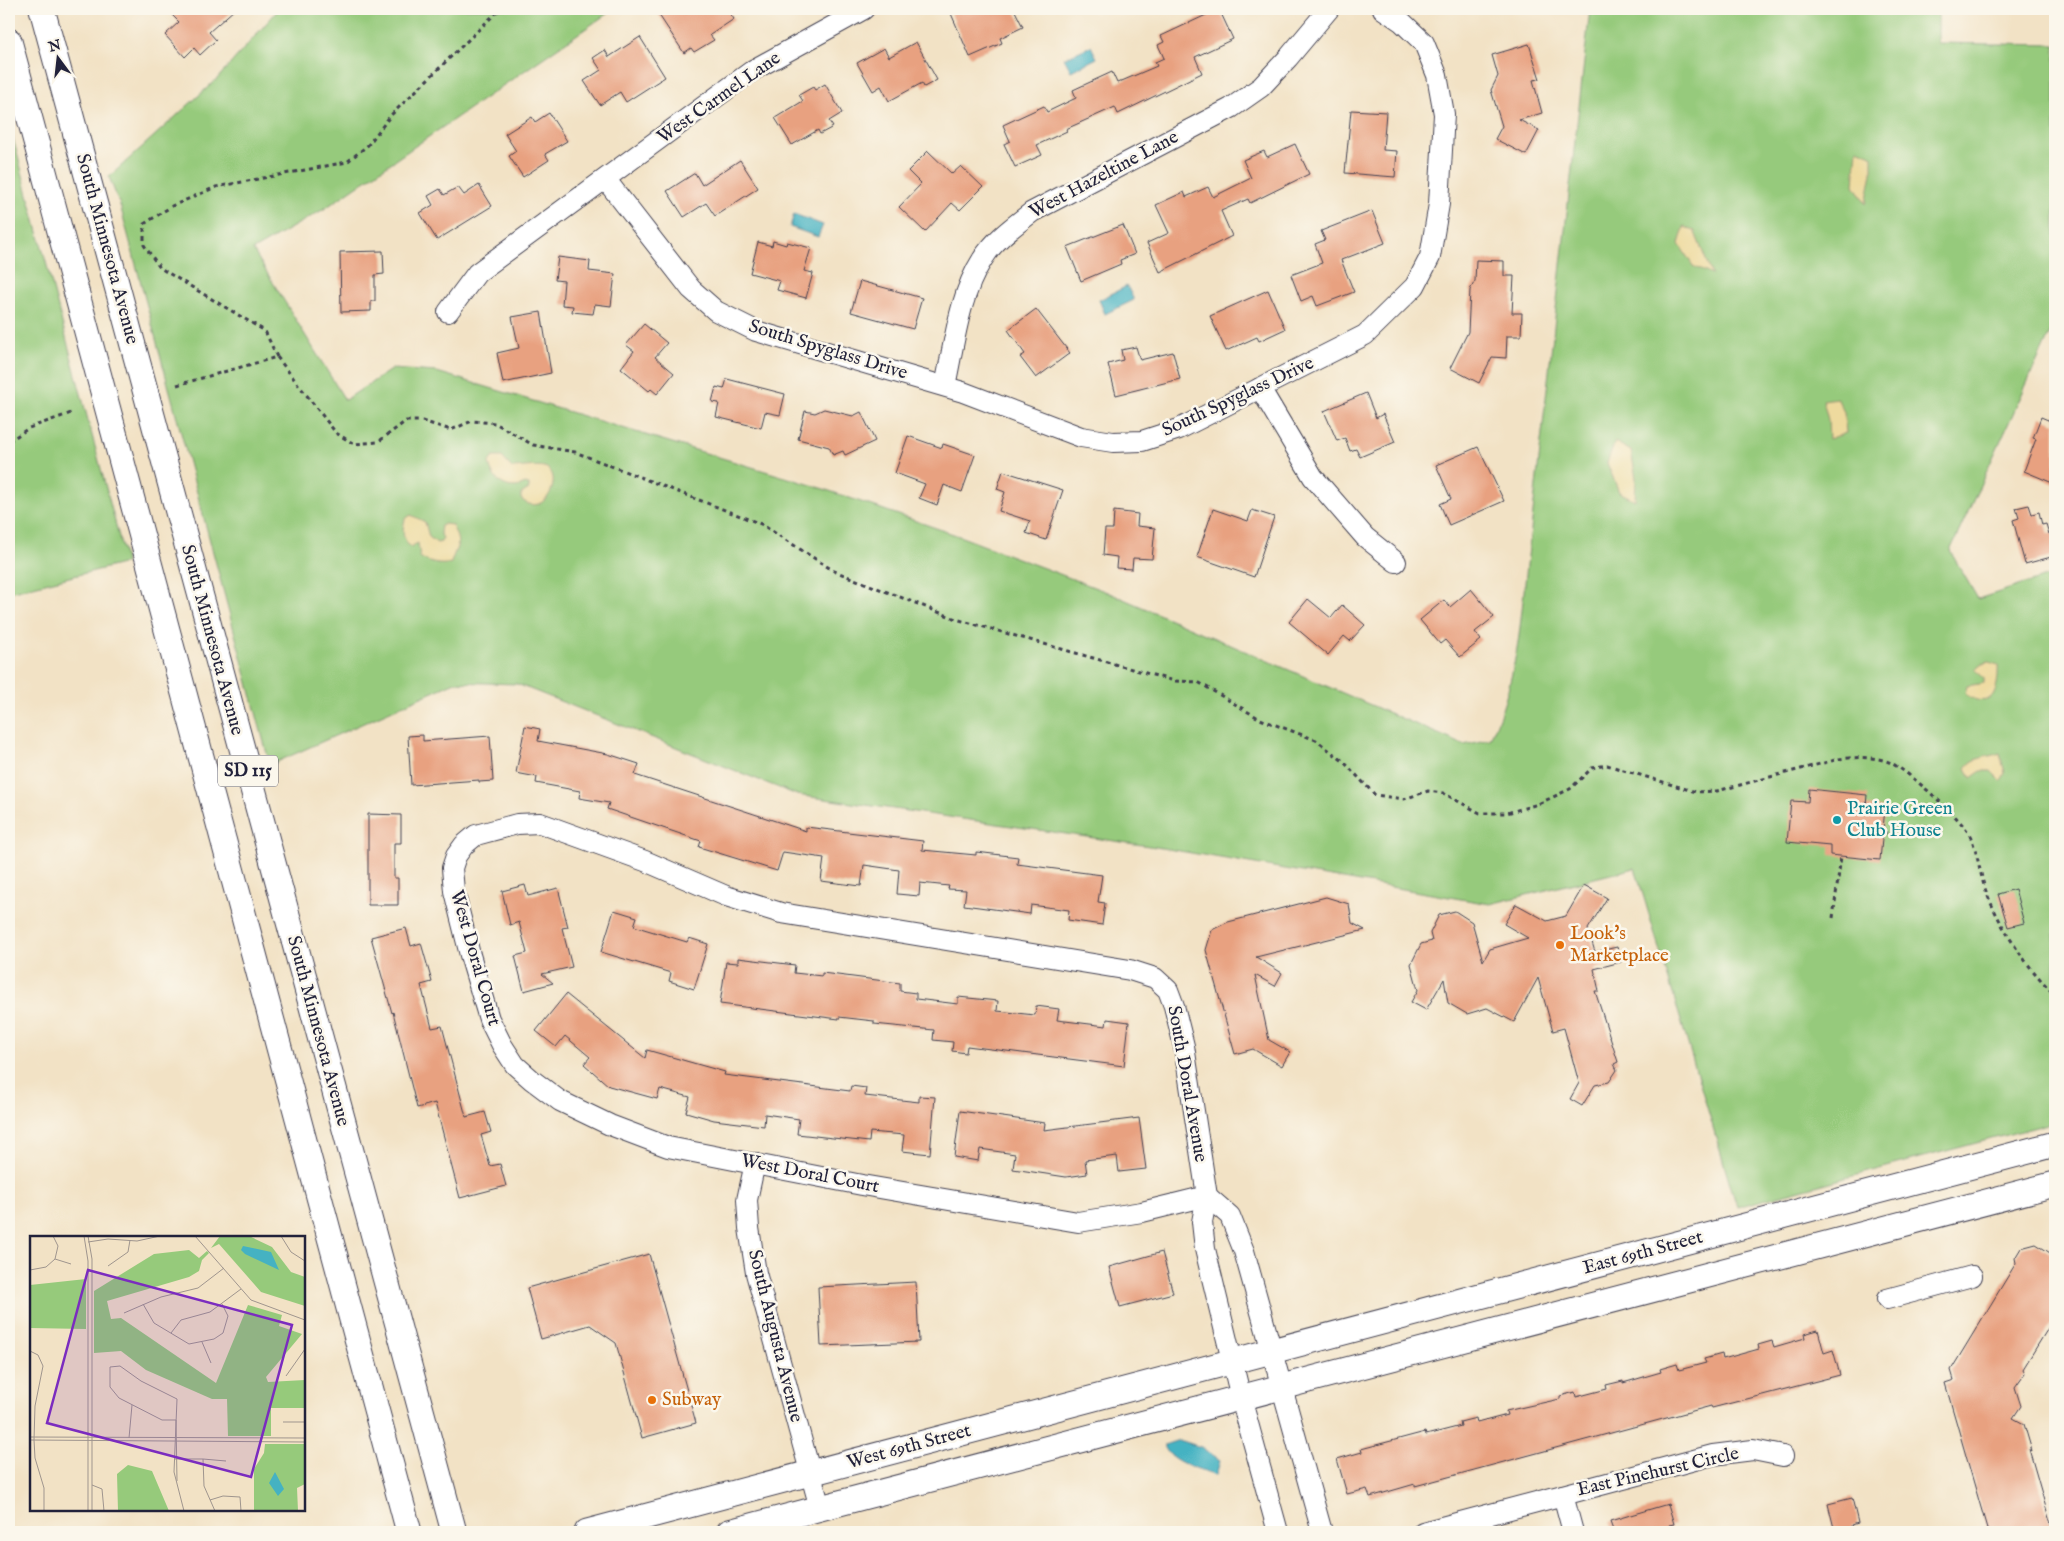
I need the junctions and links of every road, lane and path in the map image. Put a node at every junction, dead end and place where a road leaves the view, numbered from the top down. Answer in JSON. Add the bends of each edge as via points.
{"nodes":[{"id":1,"x":42,"y":9,"type":"edge"},
{"id":2,"x":500,"y":9,"type":"edge"},
{"id":3,"x":864,"y":9,"type":"edge"},
{"id":4,"x":1329,"y":9,"type":"edge"},
{"id":5,"x":1383,"y":9,"type":"edge"},
{"id":6,"x":9,"y":41,"type":"edge"},
{"id":7,"x":606,"y":180,"type":"junction"},
{"id":8,"x":448,"y":312,"type":"dead end"},
{"id":9,"x":277,"y":357,"type":"junction"},
{"id":10,"x":177,"y":385,"type":"dead end"},
{"id":11,"x":945,"y":386,"type":"junction"},
{"id":12,"x":1260,"y":388,"type":"junction"},
{"id":13,"x":74,"y":412,"type":"dead end"},
{"id":14,"x":9,"y":441,"type":"edge"},
{"id":15,"x":1396,"y":562,"type":"dead end"},
{"id":16,"x":1883,"y":832,"type":"dead end"},
{"id":17,"x":1893,"y":834,"type":"dead end"},
{"id":18,"x":1841,"y":856,"type":"dead end"},
{"id":19,"x":1833,"y":918,"type":"dead end"},
{"id":20,"x":1156,"y":978,"type":"joint"},
{"id":21,"x":2055,"y":995,"type":"edge"},
{"id":22,"x":2055,"y":1144,"type":"edge"},
{"id":23,"x":755,"y":1163,"type":"junction"},
{"id":24,"x":2055,"y":1184,"type":"edge"},
{"id":25,"x":1207,"y":1196,"type":"junction"},
{"id":26,"x":1972,"y":1276,"type":"dead end"},
{"id":27,"x":1887,"y":1298,"type":"dead end"},
{"id":28,"x":1272,"y":1351,"type":"junction"},
{"id":29,"x":1232,"y":1362,"type":"junction"},
{"id":30,"x":1281,"y":1387,"type":"junction"},
{"id":31,"x":1241,"y":1398,"type":"junction"},
{"id":32,"x":1783,"y":1456,"type":"dead end"},
{"id":33,"x":811,"y":1473,"type":"junction"},
{"id":34,"x":1563,"y":1495,"type":"junction"},
{"id":35,"x":820,"y":1508,"type":"junction"},
{"id":36,"x":409,"y":1532,"type":"edge"},
{"id":37,"x":454,"y":1532,"type":"edge"},
{"id":38,"x":587,"y":1532,"type":"edge"},
{"id":39,"x":729,"y":1532,"type":"edge"},
{"id":40,"x":1278,"y":1532,"type":"edge"},
{"id":41,"x":1322,"y":1532,"type":"edge"},
{"id":42,"x":1423,"y":1532,"type":"edge"},
{"id":43,"x":1573,"y":1532,"type":"edge"}],
"edges":[{"from":1,"to":37,"type":"main road","name":"South Minnesota Avenue","number":"SD 115"},
{"from":2,"to":9,"type":"path","via":[[391,116],[368,145],[347,162],[216,187],[172,206],[144,224],[144,245],[160,268],[265,331]]},
{"from":3,"to":7,"type":"street","name":"West Carmel Lane","via":[[753,70]]},
{"from":4,"to":11,"type":"street","name":"West Hazeltine Lane","via":[[1261,87],[1231,108],[1032,212],[1006,232],[982,260],[965,299]]},
{"from":5,"to":12,"type":"street","name":"South Spyglass Drive","via":[[1424,43],[1439,85],[1444,114],[1439,204],[1430,257],[1415,286],[1365,335]]},
{"from":6,"to":36,"type":"main road","number":"SD 115"},
{"from":7,"to":8,"type":"street","name":"West Carmel Lane","via":[[477,273]]},
{"from":7,"to":11,"type":"street","name":"South Spyglass Drive","via":[[691,289],[716,311],[756,331]]},
{"from":9,"to":10,"type":"path"},
{"from":9,"to":21,"type":"path","via":[[336,433],[354,444],[378,442],[406,421],[422,421],[450,430],[472,422],[494,423],[534,445],[575,452],[761,524],[834,571],[956,619],[1174,681],[1198,682],[1260,719],[1316,740],[1343,761],[1375,795],[1404,799],[1428,791],[1443,792],[1480,813],[1507,813],[1538,804],[1570,789],[1592,768],[1607,765],[1696,792],[1717,791],[1839,759],[1856,757],[1890,762],[1912,777],[1968,832],[1987,894],[2009,937],[2032,971]]},
{"from":11,"to":12,"type":"street","name":"South Spyglass Drive","via":[[1081,438],[1113,442],[1142,441],[1179,429]]},
{"from":12,"to":15,"type":"street","via":[[1313,477],[1365,537]]},
{"from":13,"to":14,"type":"path","via":[[30,428]]},
{"from":16,"to":17,"type":"path"},
{"from":18,"to":19,"type":"path"},
{"from":20,"to":23,"type":"street","name":"West Doral Court","via":[[1130,970],[781,912],[726,896],[645,861],[540,823],[498,828],[476,835],[464,845],[452,868],[454,891],[489,1020],[515,1064],[560,1101],[610,1126],[668,1147]]},
{"from":20,"to":25,"type":"street","name":"South Doral Avenue","via":[[1168,990],[1184,1046]]},
{"from":22,"to":28,"type":"main road","name":"East 69th Street"},
{"from":23,"to":25,"type":"street","name":"West Doral Court","via":[[1078,1222],[1142,1212]]},
{"from":23,"to":33,"type":"street","name":"South Augusta Avenue","via":[[747,1200],[756,1273]]},
{"from":24,"to":30,"type":"main road","name":"East 69th Street"},
{"from":25,"to":28,"type":"street","via":[[1230,1216],[1244,1251]]},
{"from":25,"to":29,"type":"street","name":"South Doral Avenue","via":[[1202,1222],[1205,1249]]},
{"from":26,"to":27,"type":"street"},
{"from":28,"to":29,"type":"main road","name":"East 69th Street"},
{"from":28,"to":30,"type":"street"},
{"from":29,"to":31,"type":"street","name":"South Doral Avenue"},
{"from":29,"to":33,"type":"main road","name":"West 69th Street"},
{"from":30,"to":31,"type":"main road","name":"East 69th Street"},
{"from":30,"to":41,"type":"street"},
{"from":31,"to":35,"type":"main road","name":"West 69th Street"},
{"from":31,"to":40,"type":"street","name":"South Doral Avenue"},
{"from":32,"to":34,"type":"street","name":"East Pinehurst Circle","via":[[1753,1450],[1713,1456]]},
{"from":33,"to":35,"type":"street","name":"South Augusta Avenue"},
{"from":33,"to":38,"type":"main road","name":"West 69th Street"},
{"from":34,"to":42,"type":"street","name":"East Pinehurst Circle"},
{"from":34,"to":43,"type":"street"},
{"from":35,"to":39,"type":"main road","name":"West 69th Street"}]}
